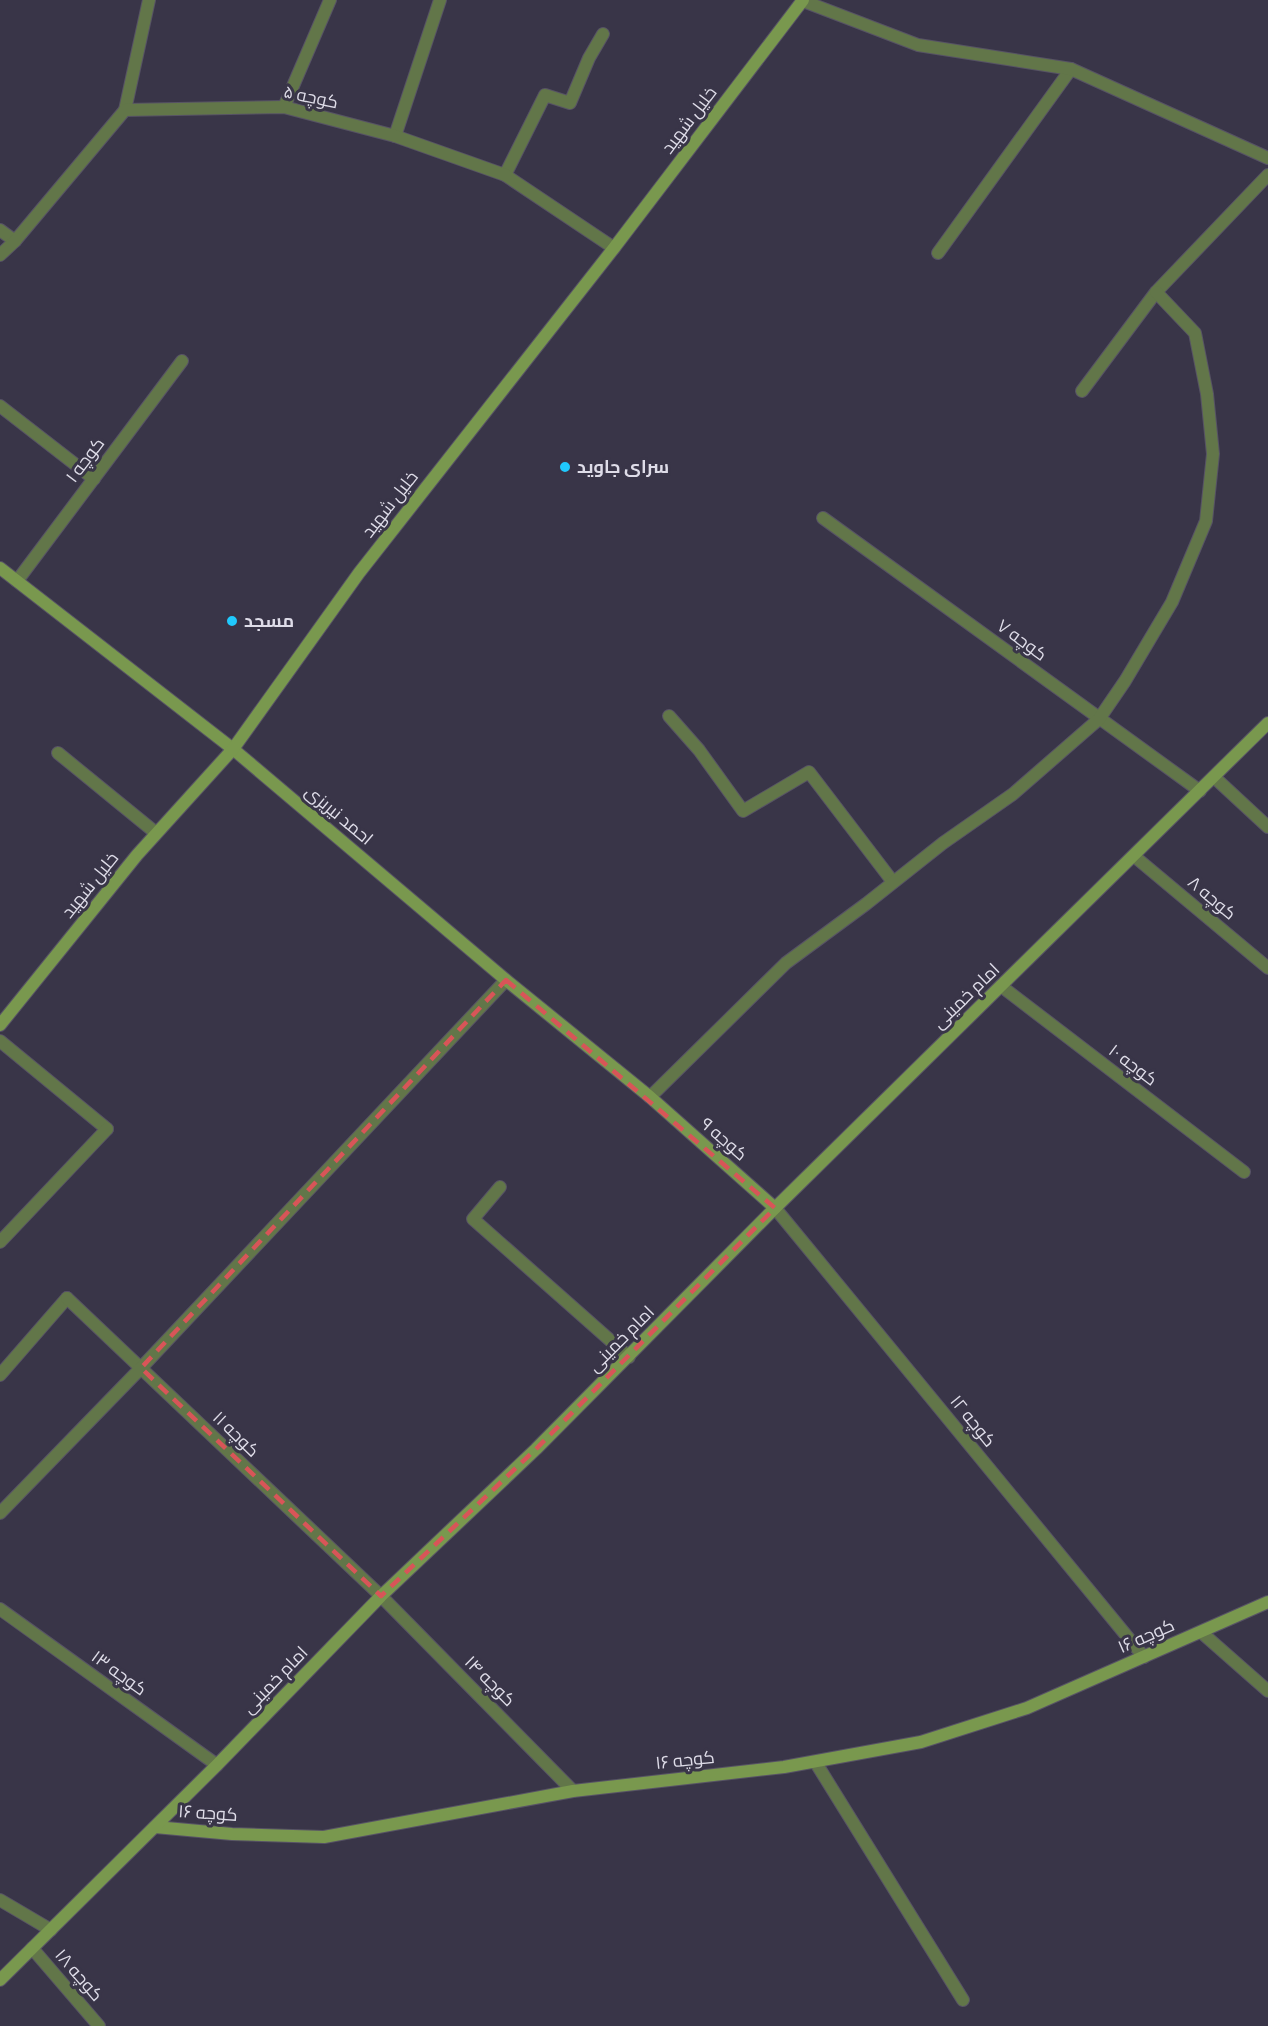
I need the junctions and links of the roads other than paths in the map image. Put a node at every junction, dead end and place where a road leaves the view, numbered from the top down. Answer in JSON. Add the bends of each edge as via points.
{"nodes":[{"id":1,"x":149,"y":0,"type":"edge"},
{"id":2,"x":330,"y":0,"type":"edge"},
{"id":3,"x":440,"y":0,"type":"edge"},
{"id":4,"x":802,"y":0,"type":"edge"},
{"id":5,"x":603,"y":34,"type":"dead end"},
{"id":6,"x":1071,"y":69,"type":"junction"},
{"id":7,"x":284,"y":107,"type":"junction"},
{"id":8,"x":125,"y":110,"type":"junction"},
{"id":9,"x":395,"y":136,"type":"junction"},
{"id":10,"x":1268,"y":158,"type":"edge"},
{"id":11,"x":505,"y":175,"type":"junction"},
{"id":12,"x":1268,"y":175,"type":"edge"},
{"id":13,"x":0,"y":230,"type":"edge"},
{"id":14,"x":15,"y":241,"type":"junction"},
{"id":15,"x":614,"y":248,"type":"junction"},
{"id":16,"x":938,"y":253,"type":"dead end"},
{"id":17,"x":0,"y":255,"type":"edge"},
{"id":18,"x":1156,"y":292,"type":"junction"},
{"id":19,"x":182,"y":361,"type":"dead end"},
{"id":20,"x":1082,"y":391,"type":"dead end"},
{"id":21,"x":0,"y":406,"type":"edge"},
{"id":22,"x":94,"y":478,"type":"junction"},
{"id":23,"x":823,"y":518,"type":"dead end"},
{"id":24,"x":0,"y":568,"type":"edge"},
{"id":25,"x":17,"y":581,"type":"junction"},
{"id":26,"x":669,"y":716,"type":"dead end"},
{"id":27,"x":1100,"y":719,"type":"junction"},
{"id":28,"x":1268,"y":723,"type":"edge"},
{"id":29,"x":233,"y":749,"type":"junction"},
{"id":30,"x":58,"y":753,"type":"dead end"},
{"id":31,"x":1214,"y":777,"type":"junction"},
{"id":32,"x":1200,"y":791,"type":"junction"},
{"id":33,"x":1268,"y":827,"type":"edge"},
{"id":34,"x":156,"y":833,"type":"junction"},
{"id":35,"x":1134,"y":856,"type":"junction"},
{"id":36,"x":893,"y":882,"type":"junction"},
{"id":37,"x":1268,"y":968,"type":"edge"},
{"id":38,"x":506,"y":980,"type":"junction"},
{"id":39,"x":1001,"y":986,"type":"junction"},
{"id":40,"x":0,"y":1024,"type":"edge"},
{"id":41,"x":0,"y":1041,"type":"edge"},
{"id":42,"x":650,"y":1097,"type":"junction"},
{"id":43,"x":1244,"y":1172,"type":"dead end"},
{"id":44,"x":500,"y":1187,"type":"dead end"},
{"id":45,"x":775,"y":1208,"type":"junction"},
{"id":46,"x":0,"y":1242,"type":"edge"},
{"id":47,"x":629,"y":1357,"type":"junction"},
{"id":48,"x":141,"y":1368,"type":"junction"},
{"id":49,"x":0,"y":1375,"type":"edge"},
{"id":50,"x":0,"y":1513,"type":"edge"},
{"id":51,"x":381,"y":1596,"type":"junction"},
{"id":52,"x":1268,"y":1602,"type":"edge"},
{"id":53,"x":0,"y":1609,"type":"edge"},
{"id":54,"x":1201,"y":1632,"type":"junction"},
{"id":55,"x":1144,"y":1657,"type":"junction"},
{"id":56,"x":1268,"y":1691,"type":"edge"},
{"id":57,"x":816,"y":1763,"type":"junction"},
{"id":58,"x":217,"y":1766,"type":"junction"},
{"id":59,"x":573,"y":1791,"type":"junction"},
{"id":60,"x":155,"y":1827,"type":"junction"},
{"id":61,"x":0,"y":1900,"type":"edge"},
{"id":62,"x":51,"y":1930,"type":"junction"},
{"id":63,"x":32,"y":1948,"type":"junction"},
{"id":64,"x":0,"y":1980,"type":"edge"},
{"id":65,"x":963,"y":2000,"type":"dead end"},
{"id":66,"x":99,"y":2026,"type":"edge"}],
"edges":[{"from":1,"to":8,"type":"street"},
{"from":2,"to":7,"type":"street"},
{"from":3,"to":9,"type":"street"},
{"from":4,"to":6,"type":"street","via":[[918,45]]},
{"from":4,"to":15,"type":"street","name":"خلیل شهید"},
{"from":5,"to":11,"type":"street","via":[[570,103],[545,94]]},
{"from":6,"to":10,"type":"street"},
{"from":6,"to":16,"type":"street"},
{"from":7,"to":8,"type":"street","name":"کوچه ۵"},
{"from":7,"to":9,"type":"street","name":"کوچه ۵"},
{"from":8,"to":14,"type":"street"},
{"from":9,"to":11,"type":"street","name":"کوچه ۵"},
{"from":11,"to":15,"type":"street","name":"کوچه ۵"},
{"from":12,"to":18,"type":"street"},
{"from":13,"to":14,"type":"street"},
{"from":14,"to":17,"type":"street"},
{"from":15,"to":29,"type":"street","name":"خلیل شهید","via":[[359,573]]},
{"from":18,"to":20,"type":"street"},
{"from":18,"to":27,"type":"street","via":[[1195,333],[1213,454],[1206,521],[1172,602]]},
{"from":19,"to":22,"type":"street","name":"کوچه ۱"},
{"from":21,"to":22,"type":"street"},
{"from":22,"to":25,"type":"street","name":"کوچه ۱"},
{"from":23,"to":27,"type":"street","name":"کوچه ۷"},
{"from":24,"to":25,"type":"street","name":"احمد نیریزی"},
{"from":25,"to":29,"type":"street","name":"احمد نیریزی"},
{"from":26,"to":36,"type":"street","via":[[743,811],[809,772]]},
{"from":27,"to":32,"type":"street","name":"کوچه ۷"},
{"from":27,"to":36,"type":"street","via":[[1013,794]]},
{"from":28,"to":31,"type":"street","name":"امام خمینی"},
{"from":29,"to":34,"type":"street","name":"خلیل شهید"},
{"from":29,"to":38,"type":"street","name":"احمد نیریزی"},
{"from":30,"to":34,"type":"street"},
{"from":31,"to":32,"type":"street","name":"امام خمینی"},
{"from":31,"to":33,"type":"street"},
{"from":32,"to":35,"type":"street","name":"امام خمینی"},
{"from":34,"to":40,"type":"street","name":"خلیل شهید"},
{"from":35,"to":37,"type":"street","name":"کوچه ۸"},
{"from":35,"to":39,"type":"street","name":"امام خمینی"},
{"from":36,"to":42,"type":"street","via":[[786,963]]},
{"from":38,"to":42,"type":"street","name":"احمد نیریزی"},
{"from":38,"to":48,"type":"street"},
{"from":39,"to":43,"type":"street","name":"کوچه ۱۰"},
{"from":39,"to":45,"type":"street","name":"امام خمینی"},
{"from":41,"to":46,"type":"street","via":[[107,1129]]},
{"from":42,"to":45,"type":"street","name":"کوچه ۹"},
{"from":44,"to":47,"type":"street","via":[[473,1219]]},
{"from":45,"to":47,"type":"street","name":"امام خمینی"},
{"from":45,"to":55,"type":"street","name":"کوچه ۱۲"},
{"from":47,"to":51,"type":"street","name":"امام خمینی"},
{"from":48,"to":49,"type":"street","name":"کوچه ۱۱","via":[[67,1298]]},
{"from":48,"to":50,"type":"street"},
{"from":48,"to":51,"type":"street","name":"کوچه ۱۱"},
{"from":51,"to":58,"type":"street","name":"امام خمینی"},
{"from":51,"to":59,"type":"street","name":"کوچه ۱۴"},
{"from":52,"to":54,"type":"street","name":"کوچه ۱۶"},
{"from":53,"to":58,"type":"street","name":"کوچه ۱۳"},
{"from":54,"to":55,"type":"street","name":"کوچه ۱۶"},
{"from":54,"to":56,"type":"street"},
{"from":55,"to":57,"type":"street","name":"کوچه ۱۶","via":[[1027,1708],[953,1732]]},
{"from":57,"to":59,"type":"street","name":"کوچه ۱۶"},
{"from":57,"to":65,"type":"street"},
{"from":58,"to":60,"type":"street","name":"امام خمینی"},
{"from":59,"to":60,"type":"street","name":"کوچه ۱۶","via":[[324,1837]]},
{"from":60,"to":62,"type":"street","name":"امام خمینی"},
{"from":61,"to":62,"type":"street"},
{"from":62,"to":63,"type":"street","name":"امام خمینی"},
{"from":63,"to":64,"type":"street","name":"امام خمینی"},
{"from":63,"to":66,"type":"street","name":"کوچه ۱۸"}]}
